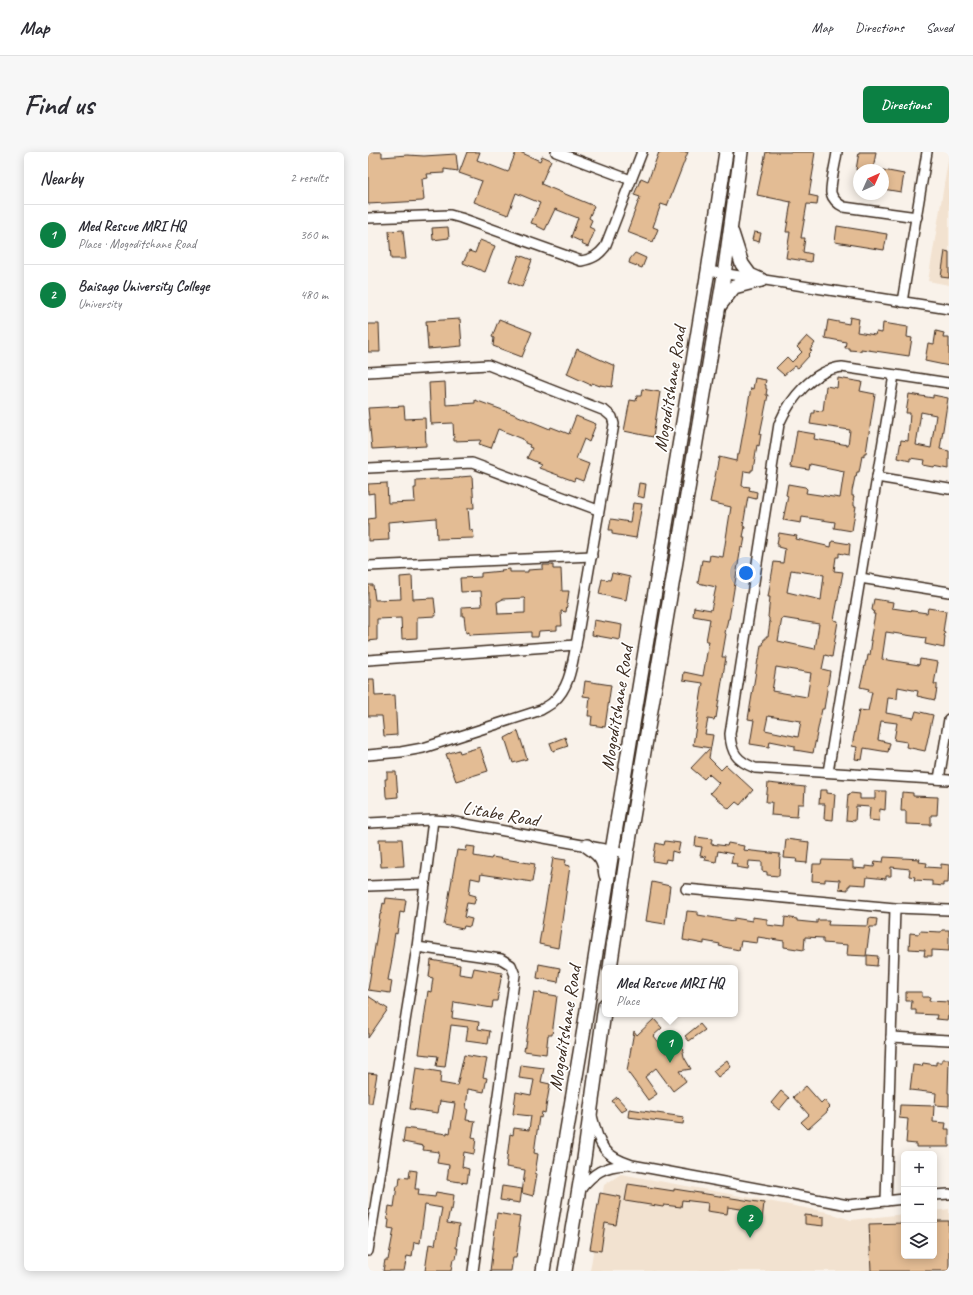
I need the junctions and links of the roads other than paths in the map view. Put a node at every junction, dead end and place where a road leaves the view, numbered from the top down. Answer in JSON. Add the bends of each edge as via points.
{"nodes":[{"id":1,"x":556,"y":152,"type":"edge"},
{"id":2,"x":642,"y":152,"type":"edge"},
{"id":3,"x":726,"y":152,"type":"edge"},
{"id":4,"x":741,"y":152,"type":"edge"},
{"id":5,"x":837,"y":152,"type":"edge"},
{"id":6,"x":927,"y":152,"type":"edge"},
{"id":7,"x":631,"y":180,"type":"junction"},
{"id":8,"x":917,"y":217,"type":"junction"},
{"id":9,"x":368,"y":218,"type":"edge"},
{"id":10,"x":730,"y":227,"type":"junction"},
{"id":11,"x":708,"y":271,"type":"junction"},
{"id":12,"x":724,"y":275,"type":"junction"},
{"id":13,"x":761,"y":280,"type":"junction"},
{"id":14,"x":902,"y":302,"type":"junction"},
{"id":15,"x":718,"y":308,"type":"junction"},
{"id":16,"x":949,"y":309,"type":"edge"},
{"id":17,"x":368,"y":372,"type":"edge"},
{"id":18,"x":894,"y":375,"type":"junction"},
{"id":19,"x":949,"y":383,"type":"edge"},
{"id":20,"x":368,"y":468,"type":"edge"},
{"id":21,"x":877,"y":477,"type":"junction"},
{"id":22,"x":949,"y":489,"type":"edge"},
{"id":23,"x":598,"y":510,"type":"junction"},
{"id":24,"x":592,"y":556,"type":"junction"},
{"id":25,"x":368,"y":566,"type":"edge"},
{"id":26,"x":860,"y":578,"type":"junction"},
{"id":27,"x":949,"y":592,"type":"edge"},
{"id":28,"x":576,"y":645,"type":"junction"},
{"id":29,"x":368,"y":660,"type":"edge"},
{"id":30,"x":949,"y":719,"type":"edge"},
{"id":31,"x":368,"y":755,"type":"edge"},
{"id":32,"x":828,"y":772,"type":"junction"},
{"id":33,"x":939,"y":779,"type":"junction"},
{"id":34,"x":949,"y":780,"type":"edge"},
{"id":35,"x":433,"y":820,"type":"junction"},
{"id":36,"x":368,"y":824,"type":"edge"},
{"id":37,"x":587,"y":846,"type":"junction"},
{"id":38,"x":612,"y":851,"type":"junction"},
{"id":39,"x":628,"y":853,"type":"junction"},
{"id":40,"x":607,"y":880,"type":"junction"},
{"id":41,"x":425,"y":884,"type":"junction"},
{"id":42,"x":368,"y":886,"type":"edge"},
{"id":43,"x":686,"y":889,"type":"dead end"},
{"id":44,"x":895,"y":908,"type":"junction"},
{"id":45,"x":949,"y":910,"type":"edge"},
{"id":46,"x":417,"y":948,"type":"junction"},
{"id":47,"x":610,"y":965,"type":"edge"},
{"id":48,"x":603,"y":1017,"type":"edge"},
{"id":49,"x":891,"y":1037,"type":"junction"},
{"id":50,"x":949,"y":1040,"type":"edge"},
{"id":51,"x":591,"y":1111,"type":"junction"},
{"id":52,"x":632,"y":1165,"type":"junction"},
{"id":53,"x":579,"y":1191,"type":"junction"},
{"id":54,"x":949,"y":1194,"type":"edge"},
{"id":55,"x":937,"y":1195,"type":"edge"},
{"id":56,"x":901,"y":1199,"type":"edge"},
{"id":57,"x":886,"y":1201,"type":"junction"},
{"id":58,"x":368,"y":1251,"type":"edge"},
{"id":59,"x":473,"y":1271,"type":"edge"},
{"id":60,"x":543,"y":1271,"type":"edge"},
{"id":61,"x":565,"y":1271,"type":"edge"}],
"edges":[{"from":1,"to":7,"type":"street"},
{"from":2,"to":7,"type":"street"},
{"from":3,"to":11,"type":"main road","name":"Mogoditshane Road"},
{"from":4,"to":10,"type":"main road","name":"Mogoditshane Road"},
{"from":5,"to":8,"type":"street","via":[[831,192],[835,201],[844,207]]},
{"from":6,"to":8,"type":"street"},
{"from":7,"to":9,"type":"street","via":[[605,247],[596,257],[589,260],[581,261],[450,215]]},
{"from":8,"to":14,"type":"street"},
{"from":10,"to":12,"type":"main road","name":"Mogoditshane Road"},
{"from":10,"to":13,"type":"main road","via":[[742,264],[750,275]]},
{"from":11,"to":12,"type":"street"},
{"from":11,"to":38,"type":"main road","name":"Mogoditshane Road"},
{"from":12,"to":13,"type":"street"},
{"from":12,"to":15,"type":"main road","name":"Mogoditshane Road"},
{"from":13,"to":14,"type":"street"},
{"from":13,"to":15,"type":"main road","via":[[734,287]]},
{"from":14,"to":16,"type":"street"},
{"from":15,"to":39,"type":"main road","name":"Mogoditshane Road"},
{"from":17,"to":23,"type":"street","via":[[488,365],[609,414],[614,424]]},
{"from":18,"to":19,"type":"street"},
{"from":18,"to":21,"type":"street"},
{"from":18,"to":32,"type":"street","via":[[842,367],[822,372],[790,402],[779,424],[730,743],[738,759],[755,768]]},
{"from":20,"to":23,"type":"street","via":[[472,463]]},
{"from":21,"to":22,"type":"street"},
{"from":21,"to":26,"type":"street"},
{"from":23,"to":24,"type":"street"},
{"from":24,"to":25,"type":"street"},
{"from":24,"to":28,"type":"street"},
{"from":26,"to":27,"type":"street"},
{"from":26,"to":32,"type":"street"},
{"from":28,"to":29,"type":"street"},
{"from":28,"to":31,"type":"street","via":[[568,680],[562,693],[541,710],[423,748]]},
{"from":30,"to":33,"type":"street"},
{"from":32,"to":33,"type":"street"},
{"from":33,"to":34,"type":"street"},
{"from":35,"to":36,"type":"street","name":"Litabe Road"},
{"from":35,"to":37,"type":"street","name":"Litabe Road"},
{"from":35,"to":41,"type":"street"},
{"from":37,"to":38,"type":"street","name":"Litabe Road"},
{"from":37,"to":40,"type":"main road","via":[[601,857]]},
{"from":38,"to":39,"type":"street","name":"Litabe Road"},
{"from":38,"to":40,"type":"main road","name":"Mogoditshane Road"},
{"from":39,"to":47,"type":"main road","name":"Mogoditshane Road"},
{"from":40,"to":60,"type":"main road","name":"Mogoditshane Road"},
{"from":41,"to":42,"type":"street"},
{"from":41,"to":46,"type":"street"},
{"from":43,"to":44,"type":"street"},
{"from":44,"to":45,"type":"street"},
{"from":44,"to":49,"type":"street"},
{"from":46,"to":58,"type":"street"},
{"from":46,"to":59,"type":"street","via":[[501,959],[511,965],[515,975]]},
{"from":48,"to":51,"type":"main road","name":"Mogoditshane Road"},
{"from":49,"to":50,"type":"street"},
{"from":49,"to":57,"type":"street"},
{"from":51,"to":52,"type":"street","via":[[602,1148],[611,1156]]},
{"from":51,"to":53,"type":"main road","name":"Mogoditshane Road"},
{"from":52,"to":53,"type":"street","via":[[606,1168],[590,1178]]},
{"from":52,"to":57,"type":"street","via":[[848,1205]]},
{"from":53,"to":61,"type":"main road","name":"Mogoditshane Road"},
{"from":54,"to":55,"type":"street"},
{"from":56,"to":57,"type":"street"}]}
